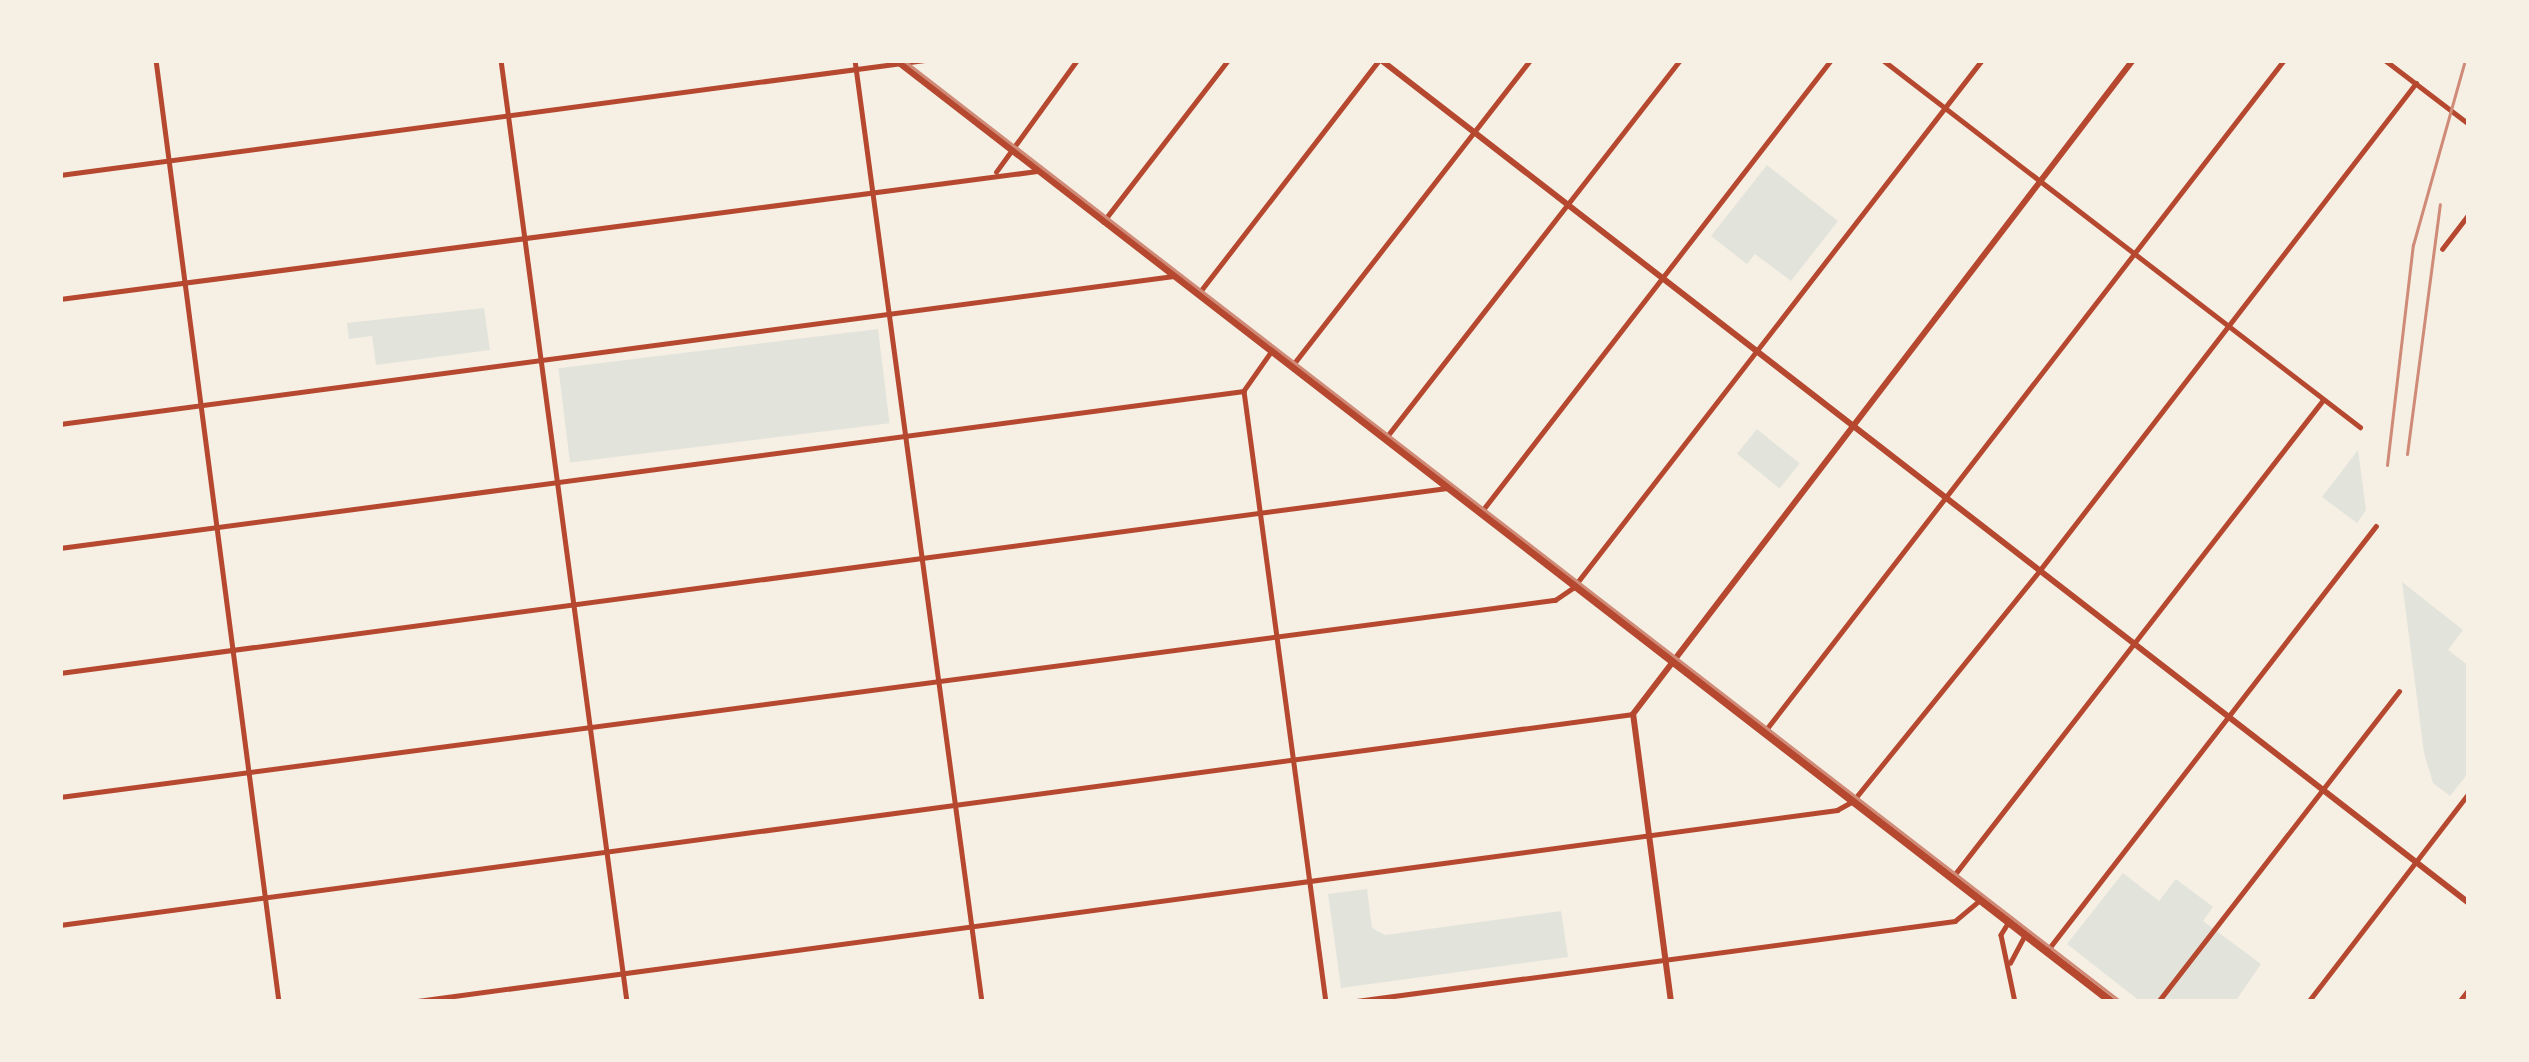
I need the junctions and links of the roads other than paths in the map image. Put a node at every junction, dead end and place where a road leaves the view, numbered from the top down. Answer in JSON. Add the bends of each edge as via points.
{"nodes":[{"id":1,"x":156,"y":60,"type":"edge"},
{"id":2,"x":501,"y":60,"type":"edge"},
{"id":3,"x":855,"y":60,"type":"edge"},
{"id":4,"x":924,"y":60,"type":"edge"},
{"id":5,"x":1077,"y":60,"type":"edge"},
{"id":6,"x":1228,"y":60,"type":"edge"},
{"id":7,"x":1380,"y":60,"type":"edge"},
{"id":8,"x":1529,"y":60,"type":"edge"},
{"id":9,"x":1681,"y":60,"type":"edge"},
{"id":10,"x":1832,"y":60,"type":"edge"},
{"id":11,"x":1883,"y":60,"type":"edge"},
{"id":12,"x":1982,"y":60,"type":"edge"},
{"id":13,"x":2133,"y":60,"type":"edge"},
{"id":14,"x":2284,"y":60,"type":"edge"},
{"id":15,"x":2386,"y":60,"type":"edge"},
{"id":16,"x":901,"y":63,"type":"edge"},
{"id":17,"x":856,"y":69,"type":"junction"},
{"id":18,"x":2416,"y":83,"type":"junction"},
{"id":19,"x":1945,"y":108,"type":"junction"},
{"id":20,"x":508,"y":115,"type":"junction"},
{"id":21,"x":2469,"y":124,"type":"edge"},
{"id":22,"x":1474,"y":132,"type":"junction"},
{"id":23,"x":1010,"y":150,"type":"junction"},
{"id":24,"x":170,"y":160,"type":"junction"},
{"id":25,"x":1037,"y":171,"type":"junction"},
{"id":26,"x":994,"y":174,"type":"junction"},
{"id":27,"x":60,"y":175,"type":"edge"},
{"id":28,"x":2039,"y":181,"type":"junction"},
{"id":29,"x":874,"y":191,"type":"junction"},
{"id":30,"x":1568,"y":205,"type":"junction"},
{"id":31,"x":2469,"y":214,"type":"edge"},
{"id":32,"x":1103,"y":222,"type":"junction"},
{"id":33,"x":524,"y":238,"type":"junction"},
{"id":34,"x":2442,"y":249,"type":"dead end"},
{"id":35,"x":2134,"y":254,"type":"junction"},
{"id":36,"x":1174,"y":276,"type":"junction"},
{"id":37,"x":1663,"y":278,"type":"junction"},
{"id":38,"x":186,"y":283,"type":"junction"},
{"id":39,"x":1198,"y":295,"type":"junction"},
{"id":40,"x":60,"y":299,"type":"edge"},
{"id":41,"x":890,"y":313,"type":"junction"},
{"id":42,"x":2228,"y":327,"type":"junction"},
{"id":43,"x":1272,"y":351,"type":"junction"},
{"id":44,"x":1756,"y":351,"type":"junction"},
{"id":45,"x":541,"y":361,"type":"junction"},
{"id":46,"x":1292,"y":366,"type":"junction"},
{"id":47,"x":1244,"y":391,"type":"junction"},
{"id":48,"x":2323,"y":400,"type":"junction"},
{"id":49,"x":202,"y":406,"type":"junction"},
{"id":50,"x":60,"y":424,"type":"edge"},
{"id":51,"x":1851,"y":424,"type":"junction"},
{"id":52,"x":2360,"y":427,"type":"dead end"},
{"id":53,"x":907,"y":435,"type":"junction"},
{"id":54,"x":1385,"y":440,"type":"junction"},
{"id":55,"x":557,"y":482,"type":"junction"},
{"id":56,"x":1447,"y":488,"type":"junction"},
{"id":57,"x":1946,"y":497,"type":"junction"},
{"id":58,"x":1262,"y":513,"type":"junction"},
{"id":59,"x":1480,"y":513,"type":"junction"},
{"id":60,"x":2376,"y":526,"type":"dead end"},
{"id":61,"x":219,"y":527,"type":"junction"},
{"id":62,"x":60,"y":548,"type":"edge"},
{"id":63,"x":923,"y":558,"type":"junction"},
{"id":64,"x":2040,"y":570,"type":"junction"},
{"id":65,"x":1573,"y":588,"type":"junction"},
{"id":66,"x":574,"y":605,"type":"junction"},
{"id":67,"x":1278,"y":637,"type":"junction"},
{"id":68,"x":2134,"y":643,"type":"junction"},
{"id":69,"x":235,"y":650,"type":"junction"},
{"id":70,"x":1670,"y":660,"type":"junction"},
{"id":71,"x":60,"y":674,"type":"edge"},
{"id":72,"x":940,"y":682,"type":"junction"},
{"id":73,"x":2399,"y":692,"type":"dead end"},
{"id":74,"x":1633,"y":714,"type":"junction"},
{"id":75,"x":2228,"y":716,"type":"junction"},
{"id":76,"x":590,"y":728,"type":"junction"},
{"id":77,"x":1765,"y":731,"type":"junction"},
{"id":78,"x":1294,"y":760,"type":"junction"},
{"id":79,"x":251,"y":772,"type":"junction"},
{"id":80,"x":2322,"y":789,"type":"junction"},
{"id":81,"x":2469,"y":793,"type":"edge"},
{"id":82,"x":60,"y":797,"type":"edge"},
{"id":83,"x":1853,"y":801,"type":"junction"},
{"id":84,"x":956,"y":805,"type":"junction"},
{"id":85,"x":1649,"y":837,"type":"junction"},
{"id":86,"x":606,"y":851,"type":"junction"},
{"id":87,"x":2415,"y":861,"type":"junction"},
{"id":88,"x":1952,"y":878,"type":"junction"},
{"id":89,"x":1311,"y":882,"type":"junction"},
{"id":90,"x":266,"y":898,"type":"junction"},
{"id":91,"x":1980,"y":900,"type":"junction"},
{"id":92,"x":2469,"y":903,"type":"edge"},
{"id":93,"x":2009,"y":922,"type":"junction"},
{"id":94,"x":60,"y":925,"type":"edge"},
{"id":95,"x":972,"y":928,"type":"junction"},
{"id":96,"x":2026,"y":935,"type":"junction"},
{"id":97,"x":2048,"y":951,"type":"junction"},
{"id":98,"x":1666,"y":960,"type":"junction"},
{"id":99,"x":2010,"y":963,"type":"junction"},
{"id":100,"x":623,"y":974,"type":"junction"},
{"id":101,"x":2469,"y":989,"type":"edge"},
{"id":102,"x":279,"y":1002,"type":"edge"},
{"id":103,"x":410,"y":1002,"type":"edge"},
{"id":104,"x":626,"y":1002,"type":"edge"},
{"id":105,"x":982,"y":1002,"type":"edge"},
{"id":106,"x":1326,"y":1002,"type":"edge"},
{"id":107,"x":1349,"y":1002,"type":"edge"},
{"id":108,"x":1671,"y":1002,"type":"edge"},
{"id":109,"x":2015,"y":1002,"type":"edge"},
{"id":110,"x":2113,"y":1002,"type":"edge"},
{"id":111,"x":2158,"y":1002,"type":"edge"},
{"id":112,"x":2308,"y":1002,"type":"edge"},
{"id":113,"x":2459,"y":1002,"type":"edge"}],
"edges":[{"from":1,"to":24,"type":"street"},
{"from":2,"to":20,"type":"street"},
{"from":3,"to":17,"type":"street"},
{"from":4,"to":16,"type":"street"},
{"from":5,"to":23,"type":"street"},
{"from":6,"to":32,"type":"street"},
{"from":7,"to":22,"type":"main road"},
{"from":7,"to":39,"type":"street"},
{"from":8,"to":22,"type":"street"},
{"from":9,"to":30,"type":"street"},
{"from":10,"to":37,"type":"street"},
{"from":11,"to":19,"type":"street"},
{"from":12,"to":19,"type":"street"},
{"from":13,"to":28,"type":"main road"},
{"from":14,"to":35,"type":"street"},
{"from":15,"to":18,"type":"street"},
{"from":16,"to":17,"type":"street"},
{"from":16,"to":23,"type":"main road"},
{"from":17,"to":20,"type":"street"},
{"from":17,"to":29,"type":"street"},
{"from":18,"to":21,"type":"street"},
{"from":18,"to":42,"type":"street"},
{"from":19,"to":28,"type":"street"},
{"from":19,"to":44,"type":"street"},
{"from":20,"to":24,"type":"street"},
{"from":20,"to":33,"type":"street"},
{"from":22,"to":30,"type":"main road"},
{"from":22,"to":46,"type":"street"},
{"from":23,"to":25,"type":"main road"},
{"from":23,"to":26,"type":"street"},
{"from":24,"to":27,"type":"street"},
{"from":24,"to":38,"type":"street"},
{"from":25,"to":26,"type":"street"},
{"from":25,"to":32,"type":"main road"},
{"from":26,"to":29,"type":"street"},
{"from":28,"to":35,"type":"street"},
{"from":28,"to":51,"type":"main road"},
{"from":29,"to":33,"type":"street"},
{"from":29,"to":41,"type":"street"},
{"from":30,"to":37,"type":"main road"},
{"from":30,"to":54,"type":"street"},
{"from":31,"to":34,"type":"street"},
{"from":32,"to":36,"type":"main road"},
{"from":33,"to":38,"type":"street"},
{"from":33,"to":45,"type":"street"},
{"from":35,"to":42,"type":"street"},
{"from":35,"to":57,"type":"street"},
{"from":36,"to":39,"type":"main road"},
{"from":36,"to":41,"type":"street"},
{"from":37,"to":44,"type":"main road"},
{"from":37,"to":59,"type":"street"},
{"from":38,"to":40,"type":"street"},
{"from":38,"to":49,"type":"street"},
{"from":39,"to":43,"type":"main road"},
{"from":41,"to":45,"type":"street"},
{"from":41,"to":53,"type":"street"},
{"from":42,"to":48,"type":"street"},
{"from":42,"to":64,"type":"street"},
{"from":43,"to":46,"type":"main road"},
{"from":43,"to":47,"type":"street"},
{"from":44,"to":51,"type":"main road"},
{"from":44,"to":65,"type":"street"},
{"from":45,"to":49,"type":"street"},
{"from":45,"to":55,"type":"street"},
{"from":46,"to":54,"type":"main road"},
{"from":47,"to":53,"type":"street"},
{"from":47,"to":58,"type":"street"},
{"from":48,"to":52,"type":"street"},
{"from":48,"to":68,"type":"street"},
{"from":49,"to":50,"type":"street"},
{"from":49,"to":61,"type":"street"},
{"from":51,"to":57,"type":"main road"},
{"from":51,"to":70,"type":"main road"},
{"from":53,"to":55,"type":"street"},
{"from":53,"to":63,"type":"street"},
{"from":54,"to":56,"type":"main road"},
{"from":55,"to":61,"type":"street"},
{"from":55,"to":66,"type":"street"},
{"from":56,"to":58,"type":"street"},
{"from":56,"to":59,"type":"main road"},
{"from":57,"to":64,"type":"main road"},
{"from":57,"to":77,"type":"street"},
{"from":58,"to":63,"type":"street"},
{"from":58,"to":67,"type":"street"},
{"from":59,"to":65,"type":"main road"},
{"from":60,"to":75,"type":"street"},
{"from":61,"to":62,"type":"street"},
{"from":61,"to":69,"type":"street"},
{"from":63,"to":66,"type":"street"},
{"from":63,"to":72,"type":"street"},
{"from":64,"to":68,"type":"main road"},
{"from":64,"to":83,"type":"street"},
{"from":65,"to":67,"type":"street","via":[[1555,600]]},
{"from":65,"to":70,"type":"main road"},
{"from":66,"to":69,"type":"street"},
{"from":66,"to":76,"type":"street"},
{"from":67,"to":72,"type":"street"},
{"from":67,"to":78,"type":"street"},
{"from":68,"to":75,"type":"main road"},
{"from":68,"to":88,"type":"street"},
{"from":69,"to":71,"type":"street"},
{"from":69,"to":79,"type":"street"},
{"from":70,"to":74,"type":"main road"},
{"from":70,"to":77,"type":"main road"},
{"from":72,"to":76,"type":"street"},
{"from":72,"to":84,"type":"street"},
{"from":73,"to":80,"type":"street"},
{"from":74,"to":78,"type":"street"},
{"from":74,"to":85,"type":"main road"},
{"from":75,"to":80,"type":"main road"},
{"from":75,"to":97,"type":"street"},
{"from":76,"to":79,"type":"street"},
{"from":76,"to":86,"type":"street"},
{"from":77,"to":83,"type":"main road"},
{"from":78,"to":84,"type":"street"},
{"from":78,"to":89,"type":"street"},
{"from":79,"to":82,"type":"street"},
{"from":79,"to":90,"type":"street"},
{"from":80,"to":87,"type":"main road"},
{"from":80,"to":111,"type":"street"},
{"from":81,"to":87,"type":"street"},
{"from":83,"to":85,"type":"street"},
{"from":83,"to":88,"type":"main road"},
{"from":84,"to":86,"type":"street"},
{"from":84,"to":95,"type":"street"},
{"from":85,"to":89,"type":"street"},
{"from":85,"to":98,"type":"main road"},
{"from":86,"to":90,"type":"street"},
{"from":86,"to":100,"type":"street"},
{"from":87,"to":92,"type":"main road"},
{"from":87,"to":112,"type":"street"},
{"from":88,"to":91,"type":"main road"},
{"from":89,"to":95,"type":"street"},
{"from":89,"to":106,"type":"street"},
{"from":90,"to":94,"type":"street"},
{"from":90,"to":102,"type":"street"},
{"from":91,"to":93,"type":"main road"},
{"from":91,"to":98,"type":"street","via":[[1954,921]]},
{"from":93,"to":96,"type":"main road"},
{"from":93,"to":99,"type":"street","via":[[2001,935]]},
{"from":95,"to":100,"type":"street"},
{"from":95,"to":105,"type":"street"},
{"from":96,"to":97,"type":"main road"},
{"from":96,"to":99,"type":"street"},
{"from":97,"to":110,"type":"main road"},
{"from":98,"to":107,"type":"street"},
{"from":98,"to":108,"type":"main road"},
{"from":99,"to":109,"type":"street"},
{"from":100,"to":103,"type":"street"},
{"from":100,"to":104,"type":"street"},
{"from":101,"to":113,"type":"street"}]}
